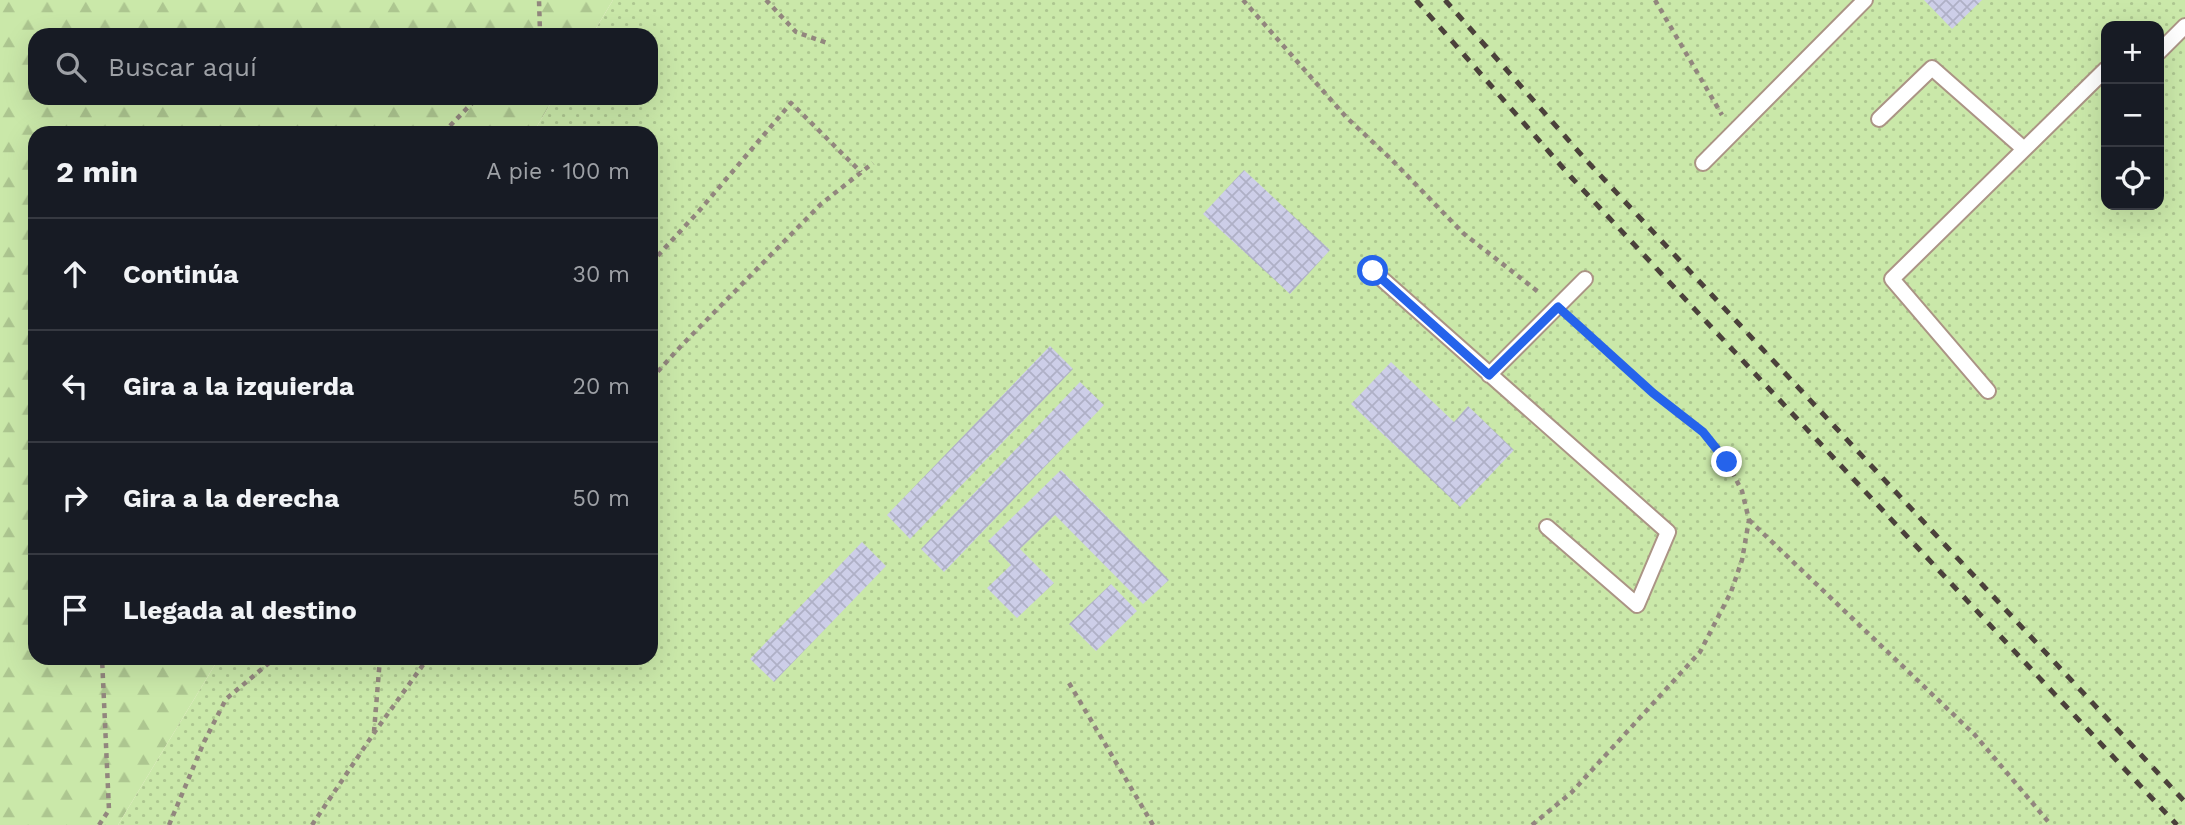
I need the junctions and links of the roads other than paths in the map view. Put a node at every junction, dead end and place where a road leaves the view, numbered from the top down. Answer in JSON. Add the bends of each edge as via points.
{"nodes":[{"id":1,"x":1866,"y":0,"type":"edge"},
{"id":2,"x":2185,"y":26,"type":"edge"},
{"id":3,"x":2164,"y":47,"type":"edge"},
{"id":4,"x":2101,"y":74,"type":"edge"},
{"id":5,"x":1879,"y":118,"type":"dead end"},
{"id":6,"x":2024,"y":149,"type":"junction"},
{"id":7,"x":1703,"y":163,"type":"dead end"},
{"id":8,"x":1373,"y":271,"type":"dead end"},
{"id":9,"x":1585,"y":279,"type":"dead end"},
{"id":10,"x":1489,"y":375,"type":"junction"},
{"id":11,"x":1988,"y":391,"type":"dead end"},
{"id":12,"x":1547,"y":527,"type":"dead end"}],
"edges":[{"from":1,"to":7,"type":"lane"},
{"from":2,"to":3,"type":"lane"},
{"from":4,"to":6,"type":"lane"},
{"from":5,"to":6,"type":"lane","via":[[1932,68]]},
{"from":6,"to":11,"type":"lane","via":[[1892,279]]},
{"from":8,"to":10,"type":"lane"},
{"from":9,"to":10,"type":"lane"},
{"from":10,"to":12,"type":"lane","via":[[1668,532],[1637,605]]}]}
